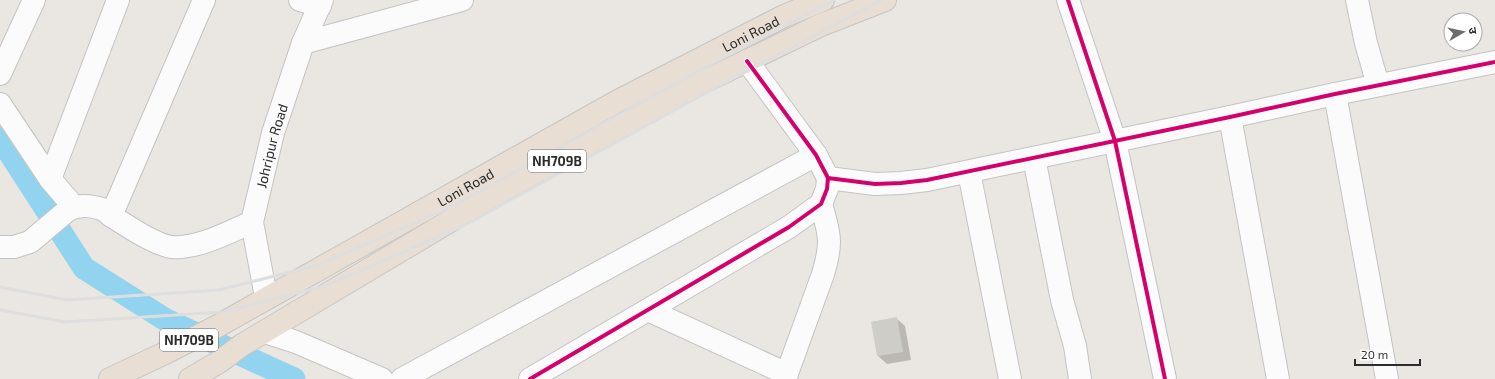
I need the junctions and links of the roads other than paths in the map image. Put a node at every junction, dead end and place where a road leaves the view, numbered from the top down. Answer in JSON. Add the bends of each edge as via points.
{"nodes":[{"id":1,"x":34,"y":0,"type":"edge"},
{"id":2,"x":118,"y":0,"type":"edge"},
{"id":3,"x":204,"y":0,"type":"edge"},
{"id":4,"x":462,"y":0,"type":"edge"},
{"id":5,"x":823,"y":0,"type":"edge"},
{"id":6,"x":885,"y":0,"type":"edge"},
{"id":7,"x":1068,"y":0,"type":"edge"},
{"id":8,"x":1358,"y":0,"type":"edge"},
{"id":9,"x":314,"y":2,"type":"edge"},
{"id":10,"x":304,"y":43,"type":"junction"},
{"id":11,"x":747,"y":61,"type":"junction"},
{"id":12,"x":1495,"y":62,"type":"edge"},
{"id":13,"x":0,"y":74,"type":"edge"},
{"id":14,"x":1378,"y":85,"type":"junction"},
{"id":15,"x":1335,"y":94,"type":"junction"},
{"id":16,"x":0,"y":104,"type":"edge"},
{"id":17,"x":1230,"y":117,"type":"junction"},
{"id":18,"x":1115,"y":141,"type":"junction"},
{"id":19,"x":816,"y":155,"type":"junction"},
{"id":20,"x":1034,"y":158,"type":"junction"},
{"id":21,"x":969,"y":172,"type":"junction"},
{"id":22,"x":828,"y":178,"type":"junction"},
{"id":23,"x":50,"y":179,"type":"junction"},
{"id":24,"x":452,"y":194,"type":"junction"},
{"id":25,"x":821,"y":204,"type":"junction"},
{"id":26,"x":71,"y":209,"type":"junction"},
{"id":27,"x":464,"y":213,"type":"junction"},
{"id":28,"x":111,"y":216,"type":"junction"},
{"id":29,"x":252,"y":222,"type":"junction"},
{"id":30,"x":0,"y":247,"type":"edge"},
{"id":31,"x":266,"y":297,"type":"junction"},
{"id":32,"x":648,"y":310,"type":"junction"},
{"id":33,"x":265,"y":332,"type":"junction"},
{"id":34,"x":786,"y":376,"type":"edge"},
{"id":35,"x":195,"y":378,"type":"edge"},
{"id":36,"x":110,"y":379,"type":"edge"},
{"id":37,"x":382,"y":379,"type":"edge"},
{"id":38,"x":402,"y":379,"type":"edge"},
{"id":39,"x":530,"y":379,"type":"edge"},
{"id":40,"x":1010,"y":379,"type":"edge"},
{"id":41,"x":1080,"y":379,"type":"edge"},
{"id":42,"x":1165,"y":379,"type":"edge"},
{"id":43,"x":1278,"y":379,"type":"edge"},
{"id":44,"x":1387,"y":379,"type":"edge"}],
"edges":[{"from":1,"to":13,"type":"street"},
{"from":2,"to":23,"type":"street"},
{"from":3,"to":28,"type":"street"},
{"from":4,"to":10,"type":"street"},
{"from":5,"to":24,"type":"highway","name":"Loni Road","number":"NH709B","via":[[784,16],[616,102]]},
{"from":6,"to":11,"type":"highway","name":"Loni Road","number":"NH709B","via":[[820,25]]},
{"from":7,"to":18,"type":"street"},
{"from":8,"to":14,"type":"street","via":[[1366,43]]},
{"from":9,"to":10,"type":"street","name":"Johripur Road"},
{"from":10,"to":29,"type":"street","name":"Johripur Road","via":[[273,134]]},
{"from":11,"to":19,"type":"street"},
{"from":11,"to":27,"type":"highway","name":"Loni Road","number":"NH709B","via":[[689,89]]},
{"from":12,"to":14,"type":"street"},
{"from":14,"to":15,"type":"street"},
{"from":15,"to":17,"type":"street"},
{"from":15,"to":44,"type":"street"},
{"from":16,"to":23,"type":"street"},
{"from":17,"to":18,"type":"street"},
{"from":17,"to":43,"type":"street"},
{"from":18,"to":20,"type":"street"},
{"from":18,"to":42,"type":"street"},
{"from":19,"to":22,"type":"street"},
{"from":19,"to":38,"type":"street"},
{"from":20,"to":21,"type":"street"},
{"from":20,"to":41,"type":"street"},
{"from":21,"to":22,"type":"street","via":[[901,183],[875,184]]},
{"from":21,"to":40,"type":"street"},
{"from":22,"to":25,"type":"street","via":[[828,189]]},
{"from":23,"to":26,"type":"street"},
{"from":24,"to":27,"type":"highway"},
{"from":24,"to":31,"type":"highway","name":"Loni Road","number":"NH709B"},
{"from":25,"to":32,"type":"street","via":[[789,227]]},
{"from":25,"to":34,"type":"street","via":[[829,242],[827,260]]},
{"from":26,"to":28,"type":"street","via":[[83,205],[93,206]]},
{"from":26,"to":30,"type":"street","via":[[30,242],[14,247]]},
{"from":27,"to":33,"type":"highway","name":"Loni Road","number":"NH709B"},
{"from":28,"to":29,"type":"street","via":[[157,243],[172,247],[200,243]]},
{"from":29,"to":31,"type":"street","name":"Johripur Road"},
{"from":31,"to":36,"type":"highway","name":"Loni Road","number":"NH709B","via":[[216,327]]},
{"from":32,"to":34,"type":"street"},
{"from":32,"to":39,"type":"street"},
{"from":33,"to":35,"type":"highway","name":"Loni Road","number":"NH709B"},
{"from":33,"to":37,"type":"street","via":[[296,342]]}]}
